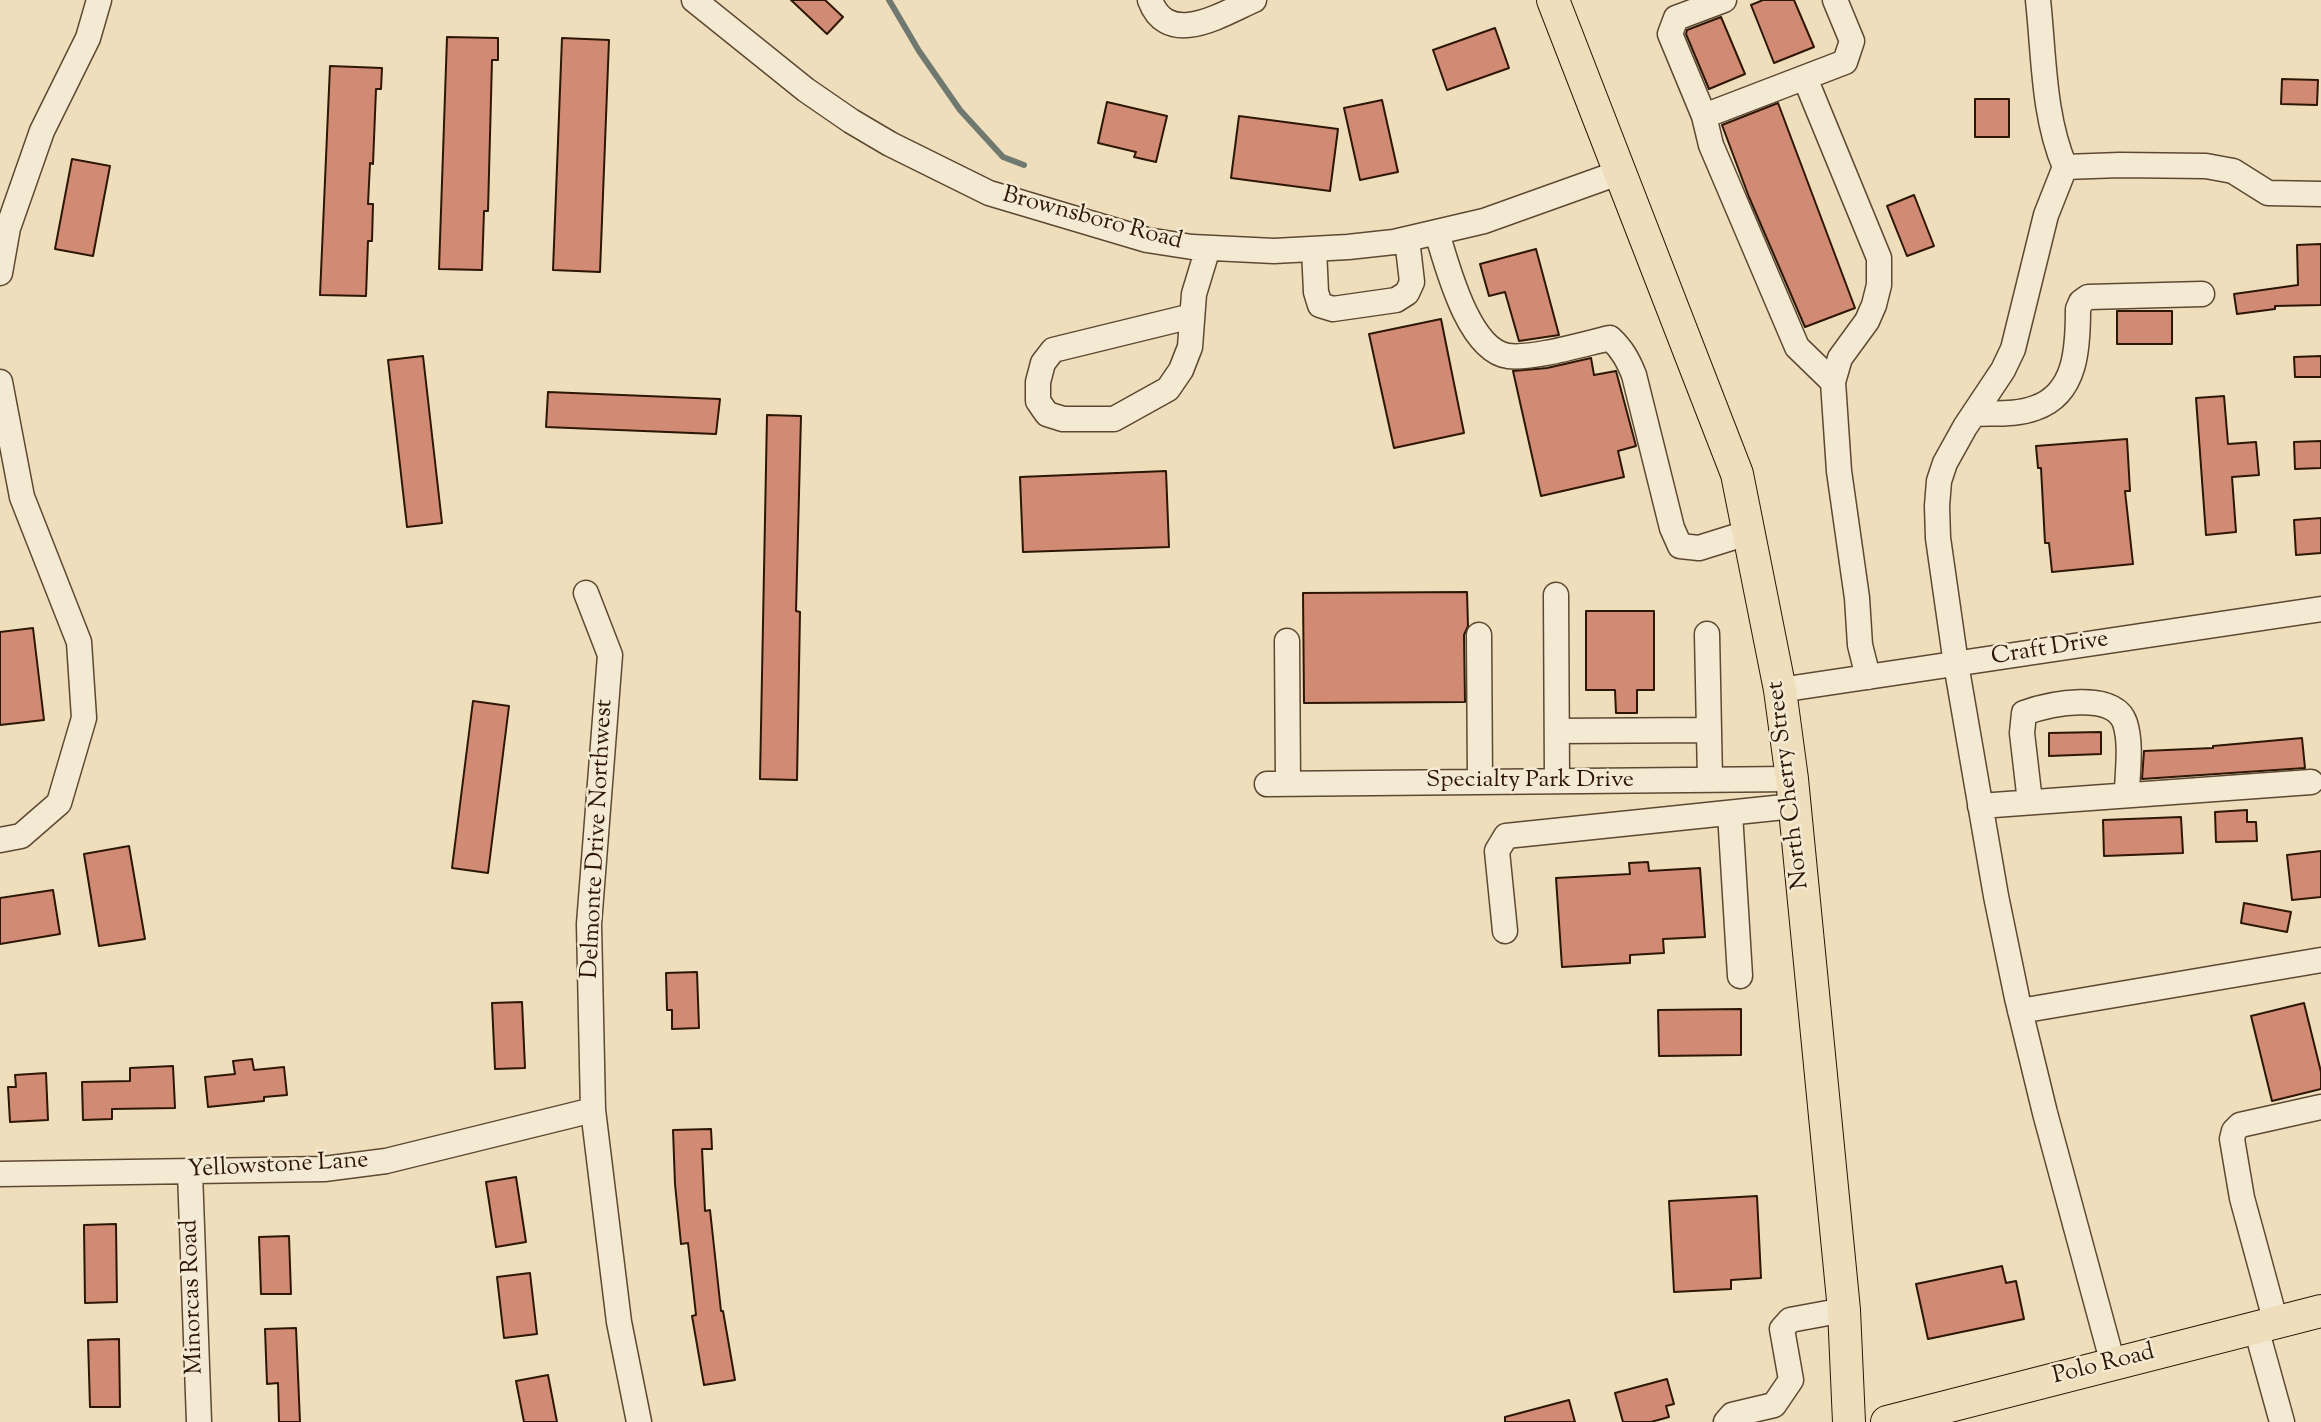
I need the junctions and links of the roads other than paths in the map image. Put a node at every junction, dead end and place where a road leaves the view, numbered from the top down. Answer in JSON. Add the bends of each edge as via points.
{"nodes":[{"id":1,"x":99,"y":0,"type":"edge"},
{"id":2,"x":694,"y":0,"type":"edge"},
{"id":3,"x":1150,"y":0,"type":"edge"},
{"id":4,"x":1254,"y":0,"type":"edge"},
{"id":5,"x":1553,"y":0,"type":"edge"},
{"id":6,"x":1724,"y":0,"type":"edge"},
{"id":7,"x":1835,"y":0,"type":"edge"},
{"id":8,"x":2038,"y":0,"type":"edge"},
{"id":9,"x":1805,"y":78,"type":"junction"},
{"id":10,"x":1704,"y":116,"type":"junction"},
{"id":11,"x":2065,"y":167,"type":"junction"},
{"id":12,"x":1622,"y":172,"type":"junction"},
{"id":13,"x":2321,"y":194,"type":"edge"},
{"id":14,"x":1437,"y":233,"type":"junction"},
{"id":15,"x":1407,"y":239,"type":"junction"},
{"id":16,"x":1208,"y":248,"type":"junction"},
{"id":17,"x":1314,"y":248,"type":"junction"},
{"id":18,"x":0,"y":273,"type":"edge"},
{"id":19,"x":2202,"y":294,"type":"dead end"},
{"id":20,"x":1192,"y":317,"type":"junction"},
{"id":21,"x":0,"y":382,"type":"edge"},
{"id":22,"x":1833,"y":382,"type":"junction"},
{"id":23,"x":1975,"y":414,"type":"junction"},
{"id":24,"x":1747,"y":533,"type":"junction"},
{"id":25,"x":586,"y":593,"type":"dead end"},
{"id":26,"x":1556,"y":595,"type":"dead end"},
{"id":27,"x":2321,"y":609,"type":"edge"},
{"id":28,"x":1707,"y":634,"type":"dead end"},
{"id":29,"x":1479,"y":635,"type":"dead end"},
{"id":30,"x":1287,"y":641,"type":"dead end"},
{"id":31,"x":1956,"y":664,"type":"junction"},
{"id":32,"x":1868,"y":677,"type":"junction"},
{"id":33,"x":1780,"y":690,"type":"junction"},
{"id":34,"x":1709,"y":730,"type":"junction"},
{"id":35,"x":1557,"y":731,"type":"junction"},
{"id":36,"x":1710,"y":780,"type":"junction"},
{"id":37,"x":1557,"y":781,"type":"junction"},
{"id":38,"x":1480,"y":782,"type":"junction"},
{"id":39,"x":2311,"y":782,"type":"dead end"},
{"id":40,"x":1793,"y":793,"type":"junction"},
{"id":41,"x":2127,"y":795,"type":"junction"},
{"id":42,"x":2030,"y":802,"type":"junction"},
{"id":43,"x":1980,"y":806,"type":"junction"},
{"id":44,"x":1730,"y":813,"type":"junction"},
{"id":45,"x":0,"y":840,"type":"edge"},
{"id":46,"x":1505,"y":931,"type":"dead end"},
{"id":47,"x":2321,"y":960,"type":"edge"},
{"id":48,"x":1740,"y":976,"type":"dead end"},
{"id":49,"x":2020,"y":1011,"type":"junction"},
{"id":50,"x":2321,"y":1107,"type":"edge"},
{"id":51,"x":593,"y":1110,"type":"junction"},
{"id":52,"x":190,"y":1172,"type":"junction"},
{"id":53,"x":0,"y":1174,"type":"edge"},
{"id":54,"x":1844,"y":1310,"type":"junction"},
{"id":55,"x":2321,"y":1311,"type":"edge"},
{"id":56,"x":2266,"y":1325,"type":"junction"},
{"id":57,"x":2113,"y":1364,"type":"junction"},
{"id":58,"x":199,"y":1422,"type":"edge"},
{"id":59,"x":639,"y":1422,"type":"edge"},
{"id":60,"x":1726,"y":1422,"type":"edge"},
{"id":61,"x":1849,"y":1422,"type":"edge"},
{"id":62,"x":1887,"y":1422,"type":"edge"},
{"id":63,"x":2281,"y":1422,"type":"edge"}],
"edges":[{"from":1,"to":18,"type":"street","via":[[88,38],[42,131],[8,228]]},
{"from":2,"to":16,"type":"street","name":"Brownsboro Road","via":[[851,121],[989,193],[1147,240]]},
{"from":3,"to":4,"type":"street","via":[[1167,22],[1184,26]]},
{"from":5,"to":12,"type":"main road","name":"North Cherry Street"},
{"from":6,"to":10,"type":"street","via":[[1676,18],[1670,34]]},
{"from":7,"to":9,"type":"street","via":[[1852,41],[1845,62]]},
{"from":8,"to":11,"type":"street","via":[[2056,148]]},
{"from":9,"to":10,"type":"street"},
{"from":9,"to":22,"type":"street","via":[[1879,258],[1874,305],[1840,358]]},
{"from":10,"to":22,"type":"street","via":[[1711,145],[1797,347]]},
{"from":11,"to":13,"type":"street","via":[[2206,166],[2233,171],[2268,193]]},
{"from":11,"to":23,"type":"street","via":[[2046,215],[2013,349]]},
{"from":12,"to":14,"type":"street","name":"Brownsboro Road"},
{"from":12,"to":24,"type":"main road","name":"North Cherry Street","via":[[1737,474]]},
{"from":14,"to":15,"type":"street","name":"Brownsboro Road"},
{"from":14,"to":24,"type":"street","via":[[1463,311],[1498,352],[1524,355],[1610,338],[1618,346],[1634,375],[1680,546],[1699,548]]},
{"from":15,"to":17,"type":"street","name":"Brownsboro Road"},
{"from":15,"to":17,"type":"street","via":[[1412,282],[1407,293],[1396,299],[1333,309],[1320,304],[1316,292]]},
{"from":16,"to":17,"type":"street","name":"Brownsboro Road"},
{"from":16,"to":20,"type":"street"},
{"from":19,"to":23,"type":"street","via":[[2088,297],[2078,309],[2075,359],[2066,384],[2054,399],[2034,409]]},
{"from":20,"to":20,"type":"street","via":[[1190,348],[1168,389],[1114,419],[1063,419],[1047,414],[1038,401],[1038,382],[1054,350]]},
{"from":21,"to":45,"type":"street","via":[[22,497],[79,642],[84,718],[60,803],[21,836]]},
{"from":22,"to":32,"type":"street","via":[[1839,471]]},
{"from":23,"to":31,"type":"street","via":[[1945,463],[1937,506]]},
{"from":24,"to":33,"type":"main road","name":"North Cherry Street"},
{"from":25,"to":51,"type":"street","name":"Delmonte Drive Northwest","via":[[610,655],[589,924]]},
{"from":26,"to":35,"type":"street"},
{"from":27,"to":31,"type":"street","name":"Craft Drive"},
{"from":28,"to":34,"type":"street"},
{"from":29,"to":38,"type":"street"},
{"from":30,"to":38,"type":"street","name":"Specialty Park Drive","via":[[1278,784]]},
{"from":31,"to":32,"type":"street","name":"Craft Drive"},
{"from":31,"to":43,"type":"street"},
{"from":32,"to":33,"type":"street","name":"Craft Drive"},
{"from":33,"to":40,"type":"main road","name":"North Cherry Street"},
{"from":34,"to":35,"type":"street"},
{"from":34,"to":36,"type":"street"},
{"from":35,"to":37,"type":"street"},
{"from":36,"to":37,"type":"street","name":"Specialty Park Drive"},
{"from":36,"to":40,"type":"street","name":"Specialty Park Drive"},
{"from":37,"to":38,"type":"street","name":"Specialty Park Drive"},
{"from":39,"to":41,"type":"street"},
{"from":40,"to":44,"type":"street"},
{"from":40,"to":54,"type":"main road","name":"North Cherry Street"},
{"from":41,"to":42,"type":"street"},
{"from":41,"to":42,"type":"street","via":[[2127,745],[2121,715],[2110,705],[2060,703],[2024,713]]},
{"from":42,"to":43,"type":"street"},
{"from":43,"to":49,"type":"street"},
{"from":44,"to":46,"type":"street","via":[[1506,836],[1497,851]]},
{"from":44,"to":48,"type":"street"},
{"from":47,"to":49,"type":"street"},
{"from":49,"to":57,"type":"street"},
{"from":50,"to":56,"type":"street","via":[[2240,1125],[2234,1131]]},
{"from":51,"to":52,"type":"street","name":"Yellowstone Lane","via":[[386,1161],[324,1169]]},
{"from":51,"to":59,"type":"street","name":"Delmonte Drive Northwest","via":[[619,1322]]},
{"from":52,"to":53,"type":"street","name":"Yellowstone Lane"},
{"from":52,"to":58,"type":"street","name":"Minorcas Road"},
{"from":54,"to":60,"type":"street","via":[[1790,1320],[1782,1329],[1791,1380],[1774,1405],[1732,1415]]},
{"from":54,"to":61,"type":"main road","name":"North Cherry Street"},
{"from":55,"to":56,"type":"main road","name":"Polo Road"},
{"from":56,"to":57,"type":"main road","name":"Polo Road"},
{"from":56,"to":63,"type":"street"},
{"from":57,"to":62,"type":"main road","name":"Polo Road"}]}
